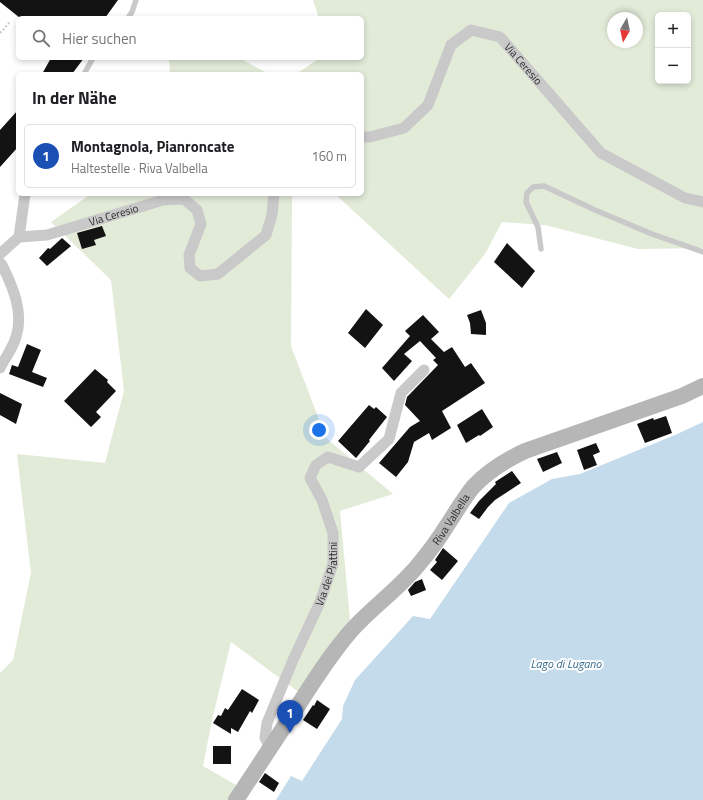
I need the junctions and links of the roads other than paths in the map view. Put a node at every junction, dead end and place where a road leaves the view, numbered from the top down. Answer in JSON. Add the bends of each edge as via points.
{"nodes":[{"id":1,"x":136,"y":0,"type":"edge"},
{"id":2,"x":129,"y":16,"type":"edge"},
{"id":3,"x":92,"y":60,"type":"edge"},
{"id":4,"x":85,"y":72,"type":"edge"},
{"id":5,"x":364,"y":137,"type":"edge"},
{"id":6,"x":25,"y":196,"type":"edge"},
{"id":7,"x":274,"y":196,"type":"edge"},
{"id":8,"x":703,"y":202,"type":"edge"},
{"id":9,"x":19,"y":237,"type":"junction"},
{"id":10,"x":541,"y":249,"type":"dead end"},
{"id":11,"x":703,"y":252,"type":"edge"},
{"id":12,"x":0,"y":254,"type":"edge"},
{"id":13,"x":0,"y":263,"type":"edge"},
{"id":14,"x":0,"y":368,"type":"edge"},
{"id":15,"x":424,"y":370,"type":"dead end"},
{"id":16,"x":703,"y":386,"type":"edge"},
{"id":17,"x":270,"y":747,"type":"junction"},
{"id":18,"x":236,"y":800,"type":"edge"}],
"edges":[{"from":1,"to":2,"type":"lane"},
{"from":3,"to":4,"type":"lane"},
{"from":5,"to":8,"type":"street","name":"Via Ceresio","via":[[404,128],[428,106],[451,44],[471,30],[500,37],[601,152],[685,198]]},
{"from":6,"to":9,"type":"street"},
{"from":7,"to":9,"type":"street","name":"Via Ceresio","via":[[266,235],[218,274],[200,276],[190,268],[189,255],[201,224],[197,210],[184,199],[163,200],[47,235]]},
{"from":9,"to":12,"type":"street"},
{"from":10,"to":11,"type":"lane","via":[[538,227],[526,202],[527,193],[533,188],[544,186],[652,234]]},
{"from":13,"to":14,"type":"street","via":[[10,280],[16,298],[19,327]]},
{"from":15,"to":17,"type":"street","name":"Via dei Piattini","via":[[401,393],[389,439],[359,467],[328,457],[316,465],[310,478],[322,500],[332,532],[334,564],[267,724],[265,738]]},
{"from":16,"to":17,"type":"main road","name":"Riva Valbella","via":[[676,398],[525,451],[484,476],[463,500],[417,567],[355,626],[342,642]]},
{"from":17,"to":18,"type":"main road","name":"Riva Valbella"}]}
